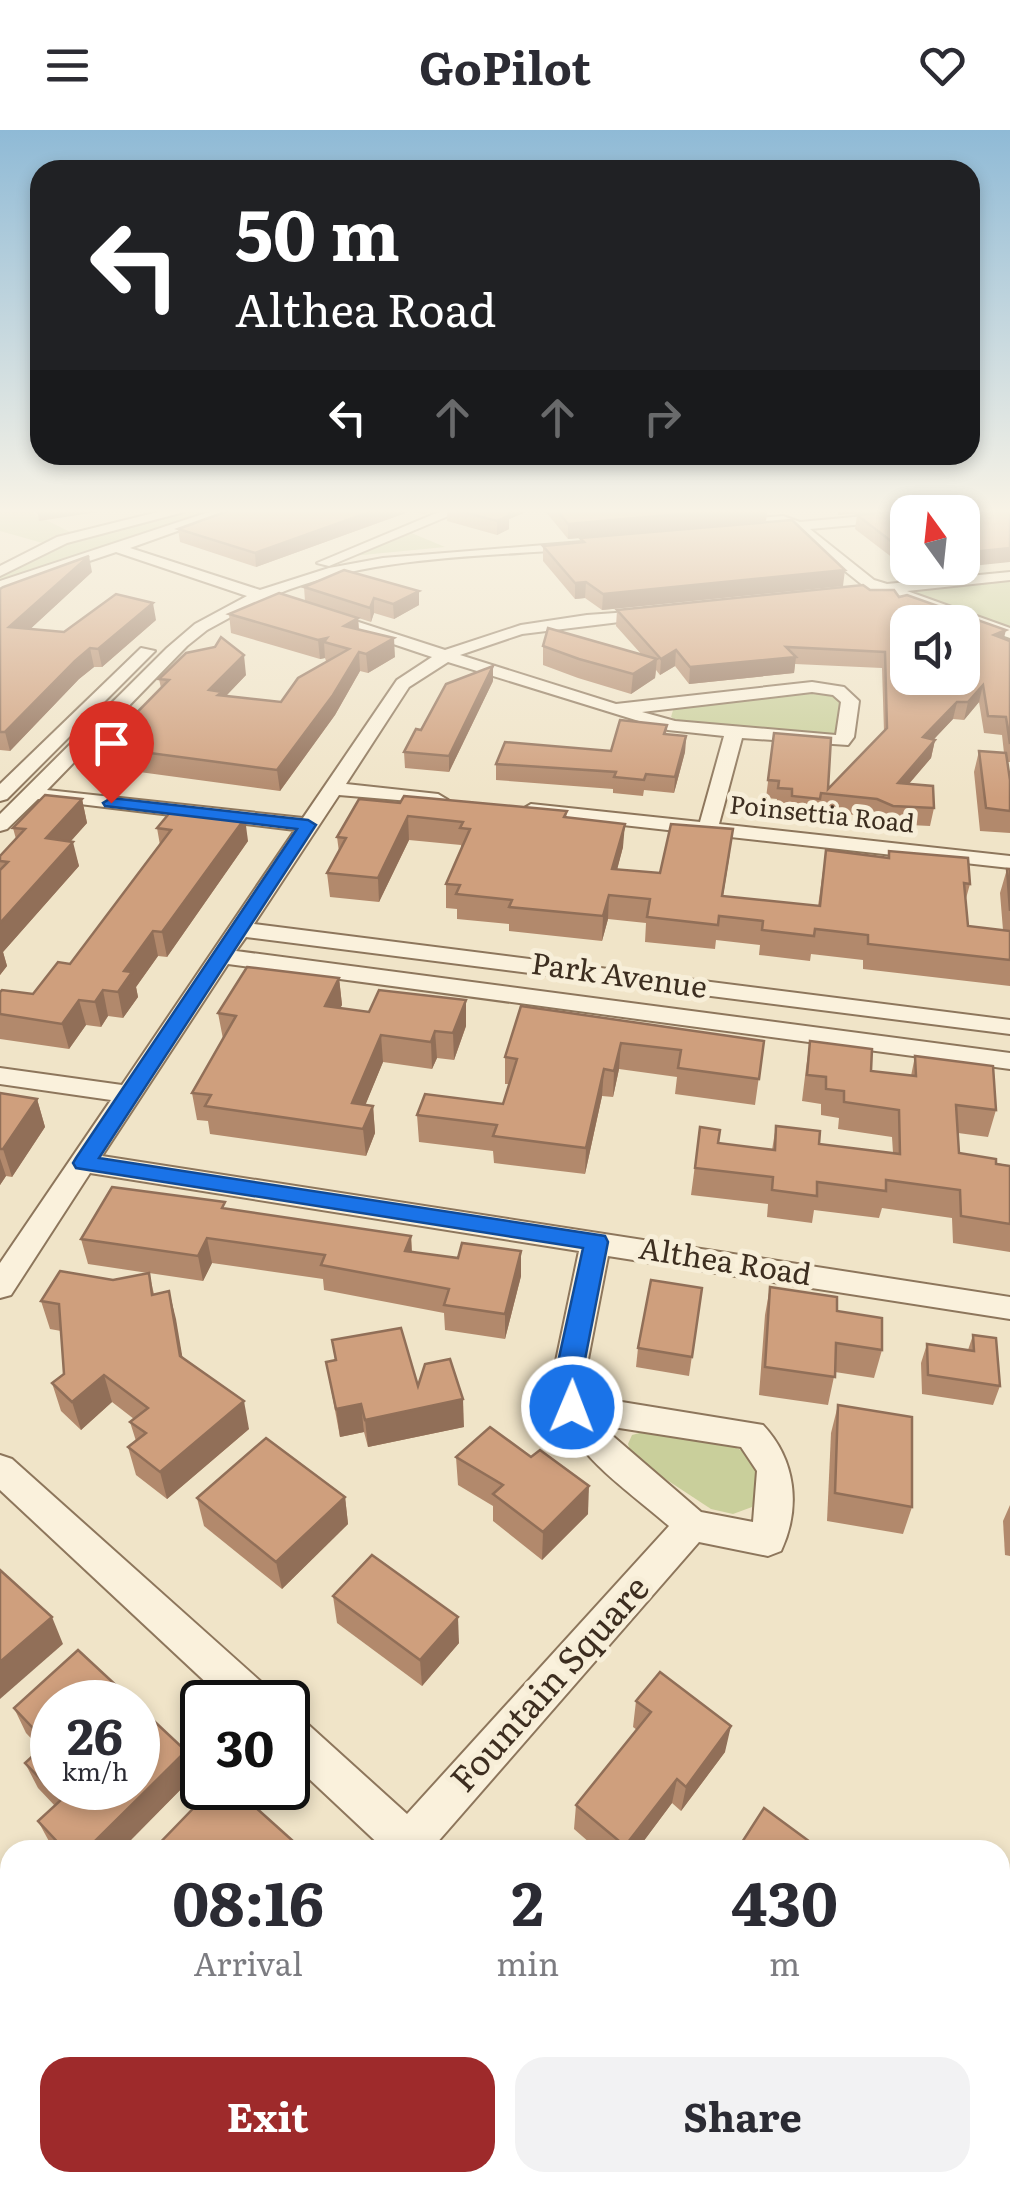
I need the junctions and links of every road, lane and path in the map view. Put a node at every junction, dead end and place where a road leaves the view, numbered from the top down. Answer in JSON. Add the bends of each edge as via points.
{"nodes":[{"id":1,"x":224,"y":605,"type":"edge"},
{"id":2,"x":237,"y":605,"type":"edge"},
{"id":3,"x":287,"y":605,"type":"edge"},
{"id":4,"x":937,"y":605,"type":"edge"},
{"id":5,"x":666,"y":611,"type":"edge"},
{"id":6,"x":1010,"y":633,"type":"edge"},
{"id":7,"x":444,"y":656,"type":"junction"},
{"id":8,"x":619,"y":709,"type":"junction"},
{"id":9,"x":734,"y":733,"type":"junction"},
{"id":10,"x":330,"y":788,"type":"junction"},
{"id":11,"x":2,"y":790,"type":"edge"},
{"id":12,"x":32,"y":794,"type":"junction"},
{"id":13,"x":452,"y":801,"type":"edge"},
{"id":14,"x":511,"y":808,"type":"edge"},
{"id":15,"x":0,"y":825,"type":"edge"},
{"id":16,"x":308,"y":825,"type":"junction"},
{"id":17,"x":708,"y":829,"type":"junction"},
{"id":18,"x":1010,"y":862,"type":"edge"},
{"id":19,"x":237,"y":929,"type":"junction"},
{"id":20,"x":219,"y":956,"type":"junction"},
{"id":21,"x":1010,"y":1027,"type":"edge"},
{"id":22,"x":1010,"y":1061,"type":"edge"},
{"id":23,"x":0,"y":1076,"type":"edge"},
{"id":24,"x":129,"y":1094,"type":"junction"},
{"id":25,"x":84,"y":1163,"type":"junction"},
{"id":26,"x":596,"y":1242,"type":"junction"},
{"id":27,"x":0,"y":1287,"type":"edge"},
{"id":28,"x":1010,"y":1308,"type":"edge"},
{"id":29,"x":572,"y":1407,"type":"junction"},
{"id":30,"x":0,"y":1469,"type":"edge"},
{"id":31,"x":692,"y":1525,"type":"junction"},
{"id":32,"x":231,"y":1680,"type":"edge"},
{"id":33,"x":310,"y":1753,"type":"edge"},
{"id":34,"x":404,"y":1840,"type":"edge"},
{"id":35,"x":418,"y":1840,"type":"edge"}],
"edges":[{"from":1,"to":11,"type":"street","via":[[158,641]]},
{"from":2,"to":12,"type":"street","via":[[185,640]]},
{"from":3,"to":7,"type":"street"},
{"from":4,"to":6,"type":"street"},
{"from":5,"to":7,"type":"street","via":[[518,630]]},
{"from":7,"to":8,"type":"street"},
{"from":7,"to":10,"type":"street","via":[[403,684]]},
{"from":8,"to":9,"type":"street","via":[[674,726]]},
{"from":8,"to":9,"type":"street","via":[[812,687],[838,691],[850,701],[841,741]]},
{"from":9,"to":17,"type":"street"},
{"from":10,"to":13,"type":"street"},
{"from":10,"to":16,"type":"street"},
{"from":11,"to":12,"type":"street"},
{"from":12,"to":15,"type":"street"},
{"from":12,"to":16,"type":"street"},
{"from":14,"to":17,"type":"street","name":"Poinsettia Road"},
{"from":16,"to":19,"type":"street"},
{"from":17,"to":18,"type":"street","name":"Poinsettia Road"},
{"from":19,"to":20,"type":"street"},
{"from":19,"to":21,"type":"street","name":"Park Avenue"},
{"from":20,"to":22,"type":"street","name":"Park Avenue"},
{"from":20,"to":24,"type":"street"},
{"from":23,"to":24,"type":"street"},
{"from":24,"to":25,"type":"street"},
{"from":25,"to":26,"type":"street","name":"Althea Road"},
{"from":25,"to":27,"type":"street"},
{"from":26,"to":28,"type":"street","name":"Althea Road"},
{"from":26,"to":29,"type":"street","via":[[567,1385]]},
{"from":29,"to":31,"type":"street","via":[[590,1437]]},
{"from":29,"to":31,"type":"street","via":[[751,1435],[770,1452],[776,1476],[768,1540]]},
{"from":30,"to":32,"type":"street"},
{"from":31,"to":35,"type":"street","name":"Fountain Square"},
{"from":33,"to":34,"type":"street"}]}
